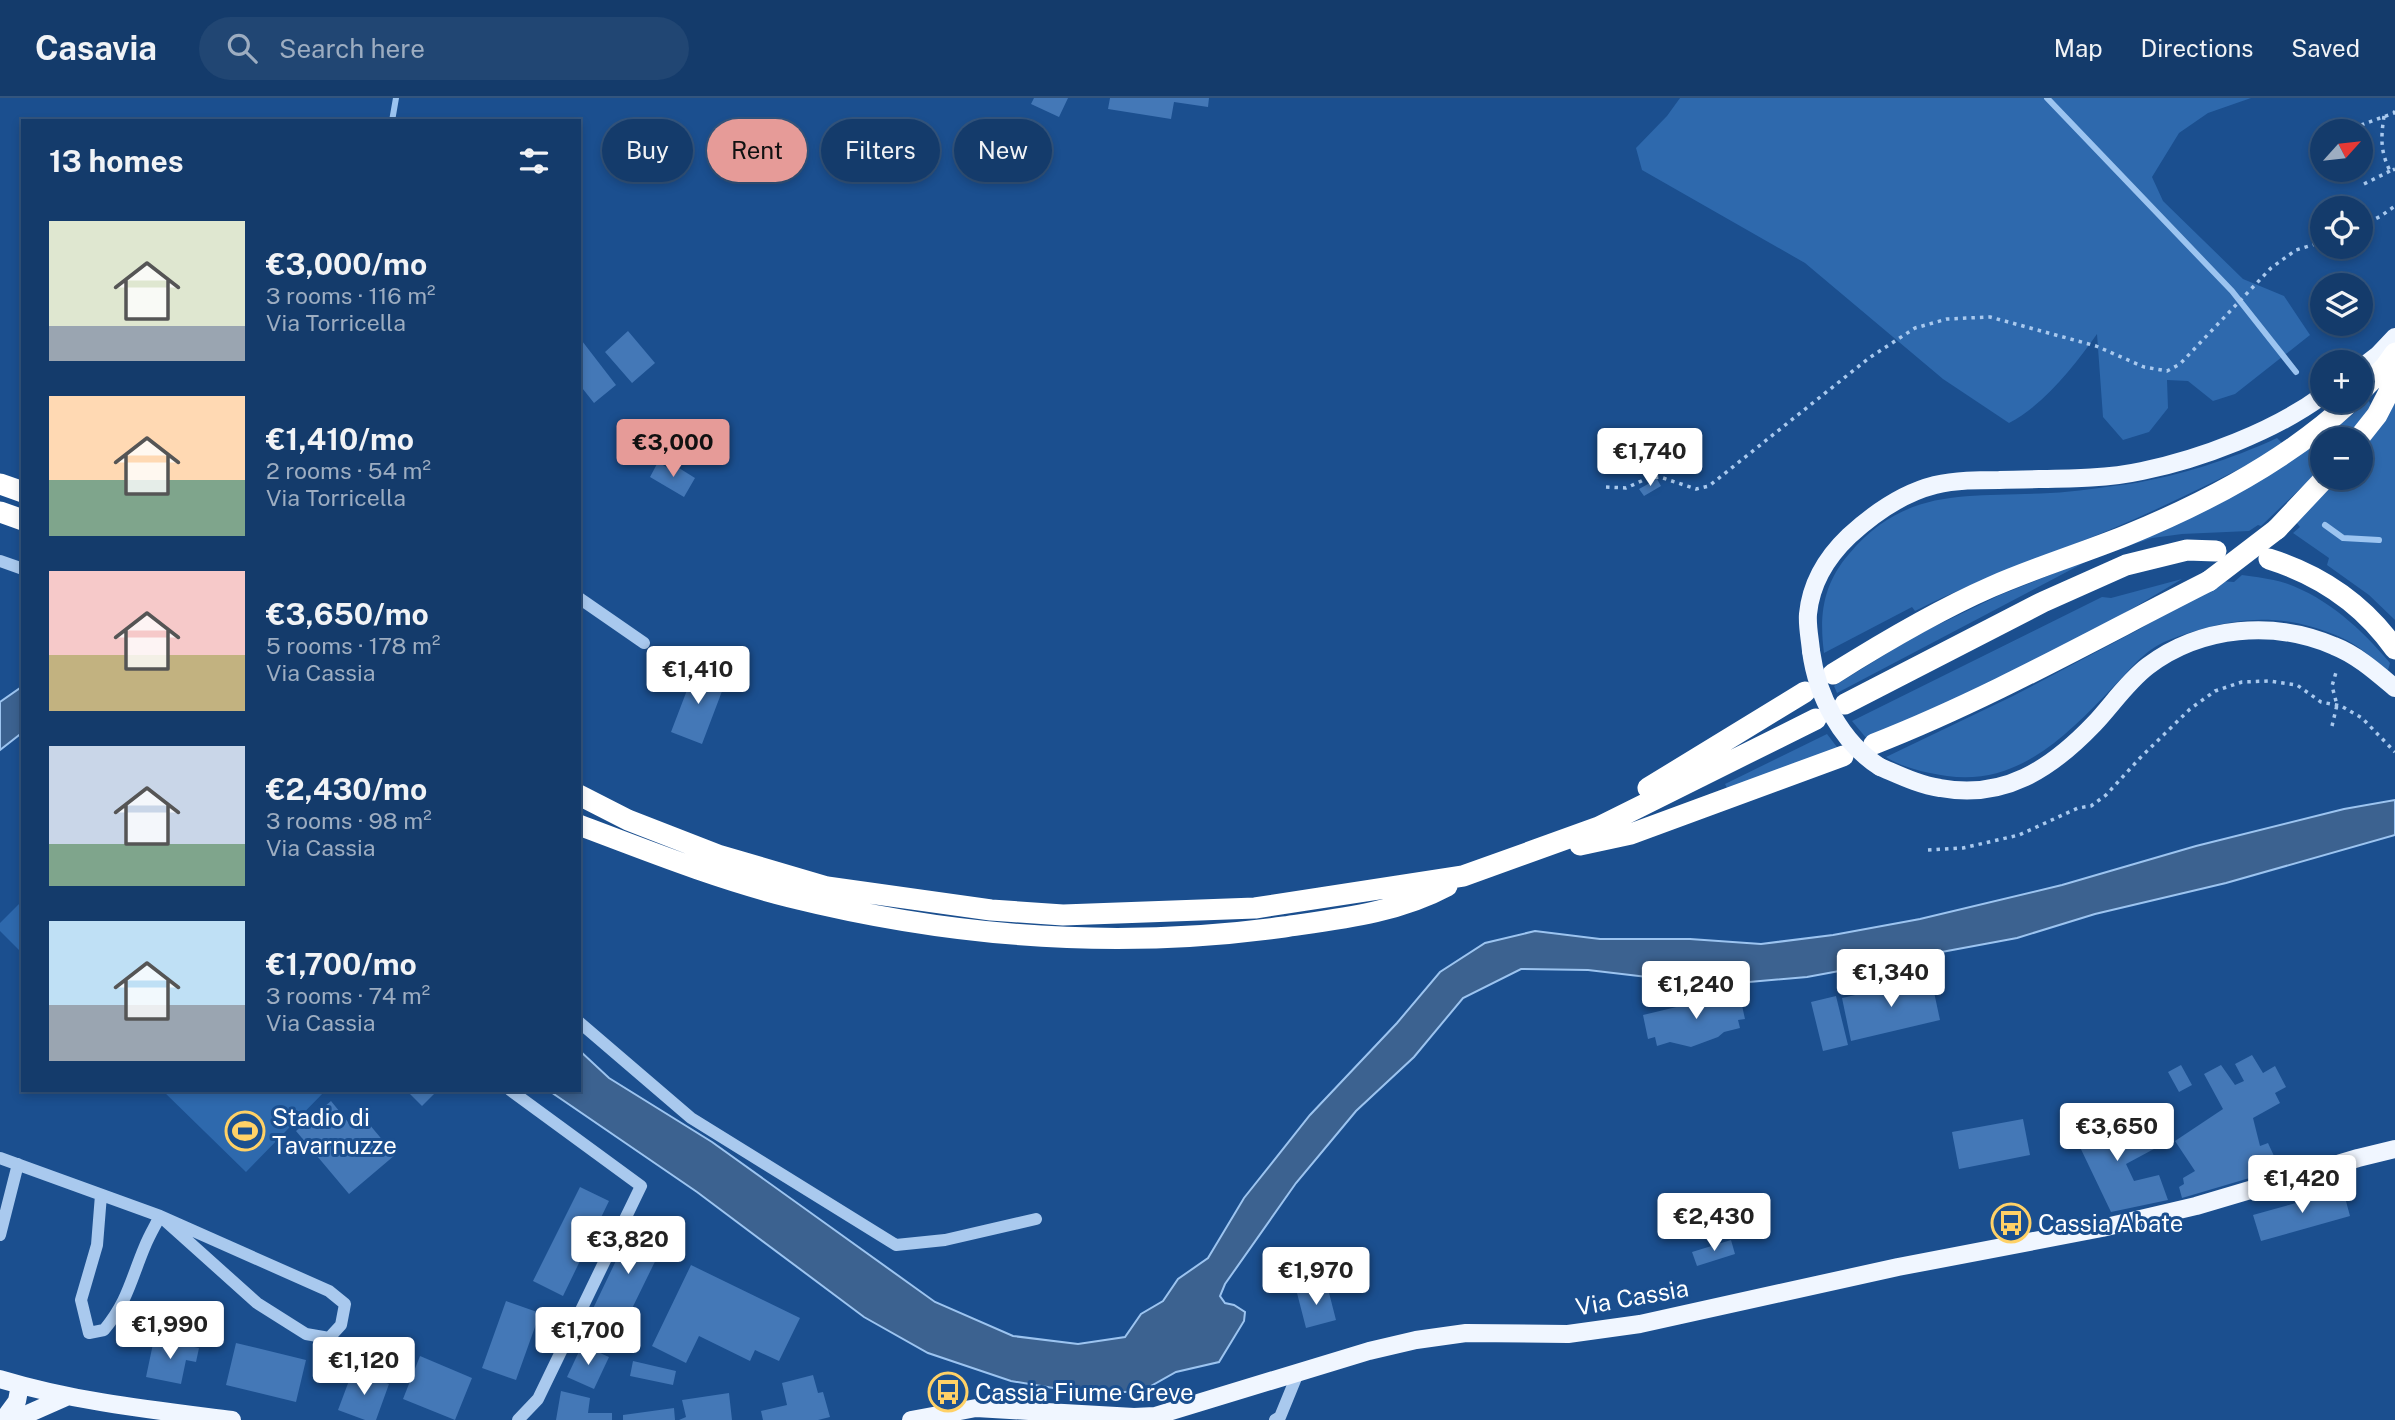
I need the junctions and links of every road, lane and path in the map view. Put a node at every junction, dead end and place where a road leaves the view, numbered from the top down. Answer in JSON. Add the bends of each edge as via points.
{"nodes":[{"id":1,"x":2395,"y":110,"type":"edge"},
{"id":2,"x":2384,"y":116,"type":"junction"},
{"id":3,"x":2373,"y":120,"type":"edge"},
{"id":4,"x":2395,"y":169,"type":"edge"},
{"id":5,"x":2390,"y":171,"type":"junction"},
{"id":6,"x":2364,"y":184,"type":"dead end"},
{"id":7,"x":2395,"y":206,"type":"edge"},
{"id":8,"x":2373,"y":220,"type":"edge"},
{"id":9,"x":2310,"y":246,"type":"edge"},
{"id":10,"x":2395,"y":337,"type":"edge"},
{"id":11,"x":2395,"y":353,"type":"edge"},
{"id":12,"x":2373,"y":359,"type":"edge"},
{"id":13,"x":2373,"y":379,"type":"edge"},
{"id":14,"x":2395,"y":380,"type":"edge"},
{"id":15,"x":2310,"y":403,"type":"edge"},
{"id":16,"x":2336,"y":413,"type":"edge"},
{"id":17,"x":2368,"y":427,"type":"edge"},
{"id":18,"x":0,"y":484,"type":"edge"},
{"id":19,"x":1606,"y":488,"type":"dead end"},
{"id":20,"x":2314,"y":490,"type":"edge"},
{"id":21,"x":21,"y":491,"type":"edge"},
{"id":22,"x":0,"y":512,"type":"edge"},
{"id":23,"x":21,"y":519,"type":"edge"},
{"id":24,"x":2216,"y":551,"type":"dead end"},
{"id":25,"x":2269,"y":559,"type":"dead end"},
{"id":26,"x":0,"y":561,"type":"edge"},
{"id":27,"x":21,"y":568,"type":"edge"},
{"id":28,"x":581,"y":599,"type":"edge"},
{"id":29,"x":644,"y":643,"type":"dead end"},
{"id":30,"x":2395,"y":649,"type":"edge"},
{"id":31,"x":2337,"y":670,"type":"dead end"},
{"id":32,"x":1833,"y":674,"type":"dead end"},
{"id":33,"x":2395,"y":688,"type":"edge"},
{"id":34,"x":1804,"y":692,"type":"dead end"},
{"id":35,"x":1845,"y":704,"type":"dead end"},
{"id":36,"x":2337,"y":705,"type":"junction"},
{"id":37,"x":1816,"y":719,"type":"dead end"},
{"id":38,"x":2332,"y":726,"type":"dead end"},
{"id":39,"x":1874,"y":744,"type":"dead end"},
{"id":40,"x":2395,"y":752,"type":"edge"},
{"id":41,"x":1843,"y":756,"type":"dead end"},
{"id":42,"x":581,"y":796,"type":"edge"},
{"id":43,"x":581,"y":826,"type":"edge"},
{"id":44,"x":1928,"y":850,"type":"dead end"},
{"id":45,"x":1523,"y":856,"type":"junction"},
{"id":46,"x":1463,"y":876,"type":"junction"},
{"id":47,"x":581,"y":1024,"type":"edge"},
{"id":48,"x":513,"y":1092,"type":"edge"},
{"id":49,"x":2395,"y":1143,"type":"edge"},
{"id":50,"x":2395,"y":1149,"type":"edge"},
{"id":51,"x":0,"y":1158,"type":"edge"},
{"id":52,"x":2358,"y":1158,"type":"junction"},
{"id":53,"x":18,"y":1164,"type":"junction"},
{"id":54,"x":102,"y":1195,"type":"junction"},
{"id":55,"x":160,"y":1216,"type":"junction"},
{"id":56,"x":1036,"y":1219,"type":"dead end"},
{"id":57,"x":0,"y":1235,"type":"edge"},
{"id":58,"x":1298,"y":1373,"type":"junction"},
{"id":59,"x":0,"y":1379,"type":"edge"},
{"id":60,"x":20,"y":1385,"type":"junction"},
{"id":61,"x":66,"y":1397,"type":"junction"},
{"id":62,"x":3,"y":1420,"type":"edge"},
{"id":63,"x":14,"y":1420,"type":"edge"},
{"id":64,"x":232,"y":1420,"type":"edge"},
{"id":65,"x":519,"y":1420,"type":"edge"},
{"id":66,"x":911,"y":1420,"type":"edge"},
{"id":67,"x":1275,"y":1420,"type":"edge"}],
"edges":[{"from":1,"to":2,"type":"path"},
{"from":2,"to":3,"type":"path"},
{"from":2,"to":5,"type":"path","via":[[2380,143]]},
{"from":4,"to":5,"type":"path"},
{"from":5,"to":6,"type":"path"},
{"from":7,"to":8,"type":"path"},
{"from":9,"to":19,"type":"path","via":[[2271,268],[2180,364],[2167,371],[2144,368],[2096,346],[1990,317],[1947,319],[1915,328],[1869,358],[1709,486],[1696,489],[1660,477],[1626,488]]},
{"from":10,"to":12,"type":"main road"},
{"from":11,"to":13,"type":"highway"},
{"from":14,"to":17,"type":"highway"},
{"from":15,"to":33,"type":"main road","bridge":true,"via":[[2202,454],[2142,471],[1968,481],[1935,485],[1899,500],[1835,550],[1816,579],[1808,615],[1817,681],[1833,716],[1855,747],[1880,767],[1938,788],[1970,791],[2005,786],[2030,776],[2093,725],[2146,667],[2186,643],[2239,630],[2300,634],[2336,646]]},
{"from":16,"to":32,"type":"highway","via":[[2271,464],[2195,506],[1991,587],[1889,639]]},
{"from":18,"to":21,"type":"highway"},
{"from":20,"to":39,"type":"highway","bridge":true,"via":[[2277,530],[2209,581],[2070,653]]},
{"from":22,"to":23,"type":"highway"},
{"from":24,"to":35,"type":"highway","via":[[2177,552],[2126,565],[2043,602]]},
{"from":25,"to":30,"type":"highway","via":[[2294,567],[2350,601]]},
{"from":26,"to":27,"type":"street"},
{"from":28,"to":29,"type":"street"},
{"from":31,"to":36,"type":"path","via":[[2332,686]]},
{"from":34,"to":45,"type":"highway","via":[[1667,778]]},
{"from":36,"to":38,"type":"path"},
{"from":36,"to":40,"type":"path","via":[[2362,718]]},
{"from":36,"to":44,"type":"path","via":[[2321,702],[2297,685],[2269,681],[2242,682],[2214,691],[2091,806],[2078,807],[2019,835],[1962,848]]},
{"from":37,"to":45,"type":"highway","via":[[1600,827]]},
{"from":41,"to":45,"type":"highway","via":[[1631,834]]},
{"from":42,"to":46,"type":"highway","via":[[718,855],[816,883],[991,910],[1063,915],[1255,908]]},
{"from":43,"to":46,"type":"highway","via":[[694,869],[787,897],[873,916],[994,933],[1143,939],[1218,936],[1353,918],[1444,888]]},
{"from":45,"to":46,"type":"highway"},
{"from":47,"to":56,"type":"street","via":[[691,1118],[895,1245],[945,1240]]},
{"from":48,"to":65,"type":"street","via":[[641,1186],[538,1399]]},
{"from":49,"to":52,"type":"main road","name":"Via Cassia"},
{"from":50,"to":52,"type":"main road","name":"Via Cassia"},
{"from":51,"to":53,"type":"street"},
{"from":52,"to":58,"type":"main road","name":"Via Cassia","via":[[2196,1206],[2102,1228],[1640,1324],[1567,1334],[1441,1334]]},
{"from":53,"to":54,"type":"street"},
{"from":53,"to":57,"type":"street"},
{"from":54,"to":55,"type":"street"},
{"from":54,"to":55,"type":"street","via":[[97,1245],[81,1300],[89,1333],[104,1330],[120,1311]]},
{"from":55,"to":55,"type":"street","via":[[330,1291],[345,1304],[341,1325],[329,1338],[306,1334],[257,1303]]},
{"from":58,"to":66,"type":"main road","name":"Via Cassia","via":[[1155,1416],[976,1408]]},
{"from":58,"to":67,"type":"street"},
{"from":59,"to":60,"type":"main road"},
{"from":60,"to":61,"type":"main road"},
{"from":60,"to":62,"type":"main road","via":[[17,1401]]},
{"from":61,"to":63,"type":"main road"},
{"from":61,"to":64,"type":"main road"}]}
